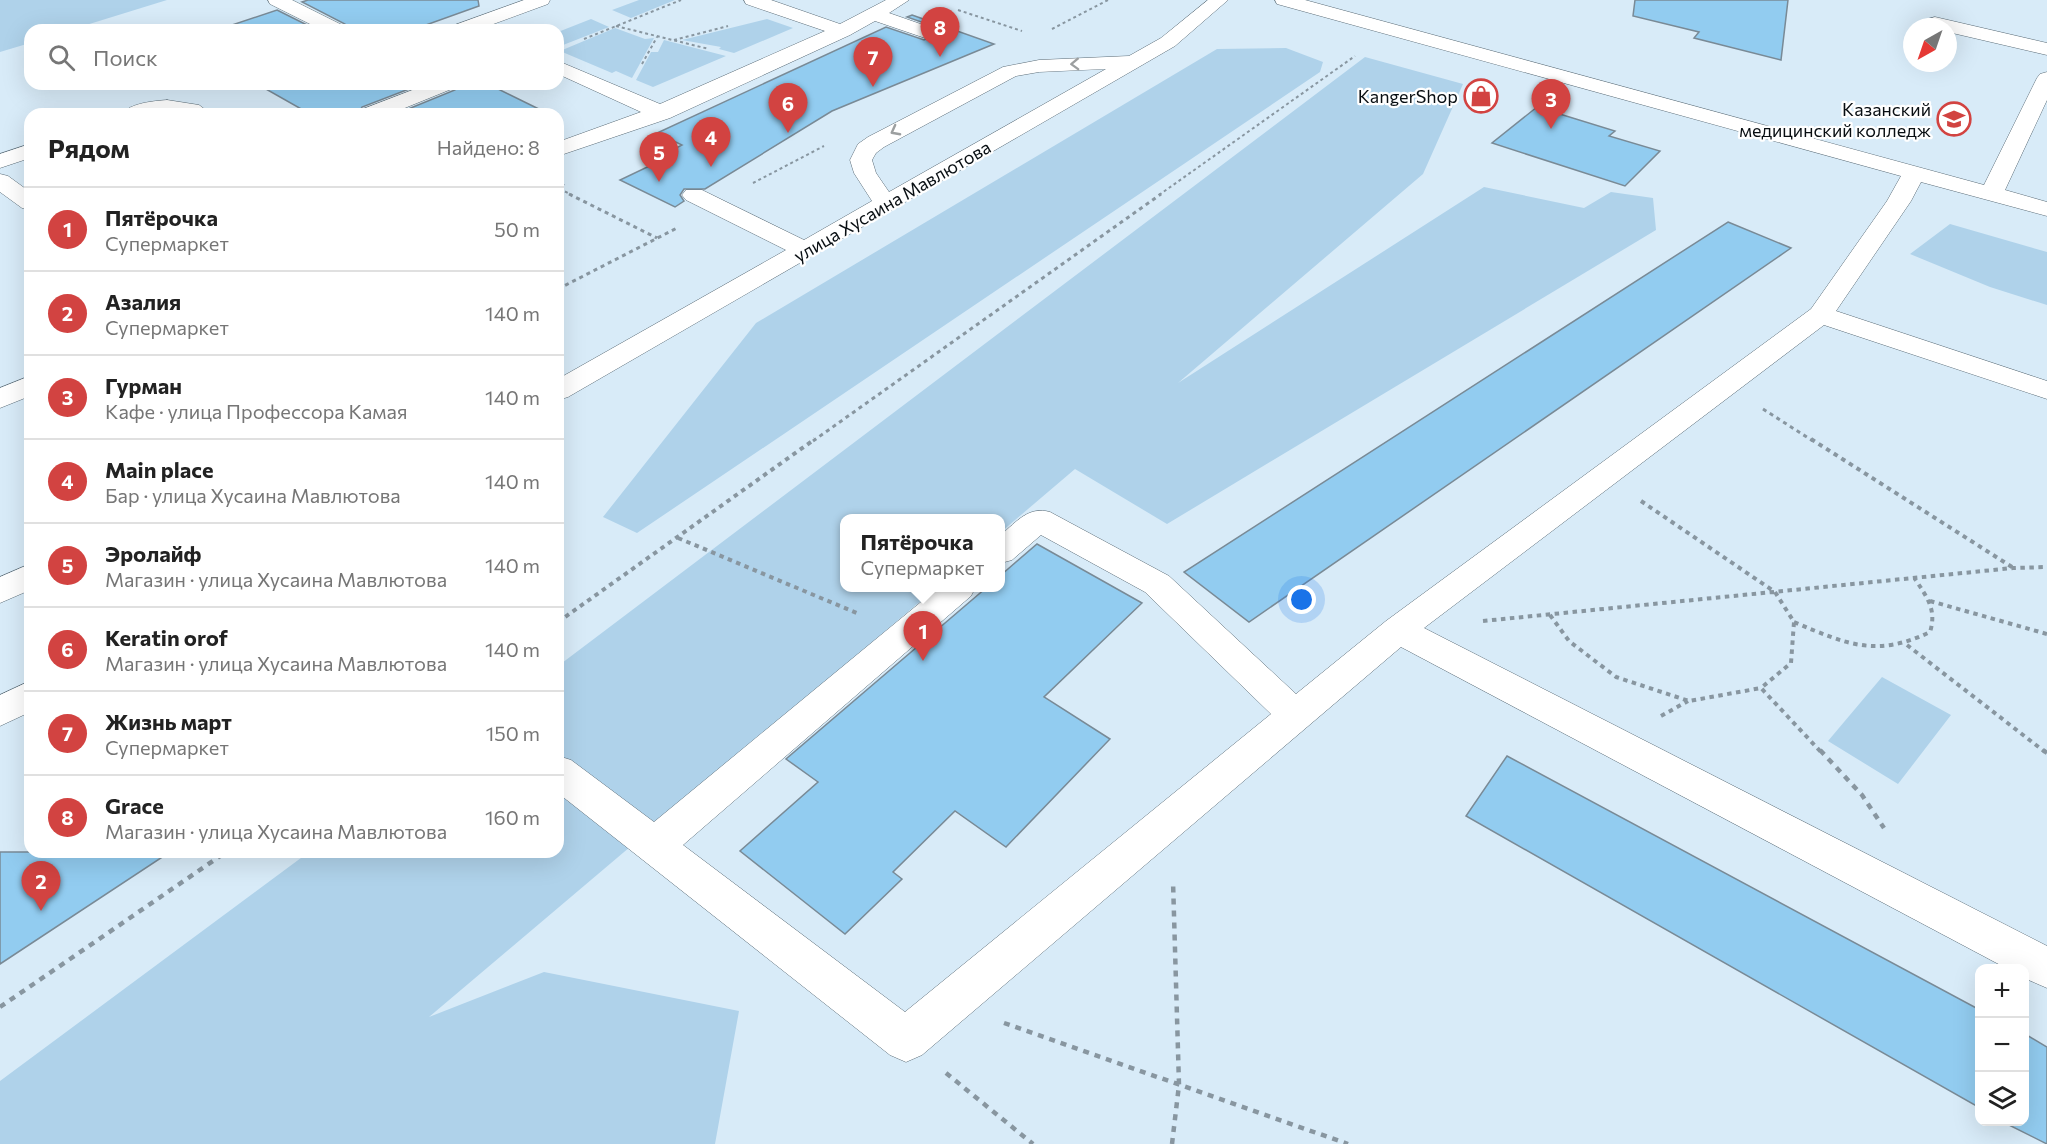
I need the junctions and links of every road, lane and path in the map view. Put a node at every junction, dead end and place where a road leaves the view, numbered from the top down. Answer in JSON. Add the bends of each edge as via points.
{"nodes":[{"id":1,"x":277,"y":0,"type":"edge"},
{"id":2,"x":542,"y":0,"type":"edge"},
{"id":3,"x":681,"y":0,"type":"edge"},
{"id":4,"x":753,"y":0,"type":"edge"},
{"id":5,"x":900,"y":0,"type":"edge"},
{"id":6,"x":1219,"y":0,"type":"edge"},
{"id":7,"x":1284,"y":0,"type":"edge"},
{"id":8,"x":957,"y":10,"type":"dead end"},
{"id":9,"x":874,"y":14,"type":"junction"},
{"id":10,"x":325,"y":24,"type":"edge"},
{"id":11,"x":476,"y":24,"type":"edge"},
{"id":12,"x":616,"y":26,"type":"junction"},
{"id":13,"x":1008,"y":27,"type":"dead end"},
{"id":14,"x":1957,"y":28,"type":"edge"},
{"id":15,"x":843,"y":31,"type":"junction"},
{"id":16,"x":925,"y":32,"type":"dead end"},
{"id":17,"x":577,"y":42,"type":"dead end"},
{"id":18,"x":2047,"y":49,"type":"edge"},
{"id":19,"x":1356,"y":56,"type":"dead end"},
{"id":20,"x":1133,"y":62,"type":"junction"},
{"id":21,"x":771,"y":65,"type":"junction"},
{"id":22,"x":564,"y":70,"type":"edge"},
{"id":23,"x":2047,"y":78,"type":"edge"},
{"id":24,"x":432,"y":90,"type":"edge"},
{"id":25,"x":154,"y":108,"type":"edge"},
{"id":26,"x":183,"y":108,"type":"edge"},
{"id":27,"x":387,"y":108,"type":"edge"},
{"id":28,"x":662,"y":113,"type":"junction"},
{"id":29,"x":564,"y":147,"type":"edge"},
{"id":30,"x":24,"y":153,"type":"edge"},
{"id":31,"x":0,"y":161,"type":"edge"},
{"id":32,"x":1914,"y":173,"type":"junction"},
{"id":33,"x":0,"y":181,"type":"edge"},
{"id":34,"x":564,"y":191,"type":"edge"},
{"id":35,"x":1991,"y":194,"type":"junction"},
{"id":36,"x":694,"y":195,"type":"dead end"},
{"id":37,"x":24,"y":199,"type":"edge"},
{"id":38,"x":886,"y":204,"type":"junction"},
{"id":39,"x":2047,"y":210,"type":"edge"},
{"id":40,"x":684,"y":226,"type":"dead end"},
{"id":41,"x":657,"y":238,"type":"junction"},
{"id":42,"x":806,"y":250,"type":"junction"},
{"id":43,"x":564,"y":287,"type":"edge"},
{"id":44,"x":1820,"y":315,"type":"junction"},
{"id":45,"x":1725,"y":386,"type":"junction"},
{"id":46,"x":24,"y":388,"type":"edge"},
{"id":47,"x":564,"y":388,"type":"edge"},
{"id":48,"x":2047,"y":390,"type":"edge"},
{"id":49,"x":0,"y":399,"type":"edge"},
{"id":50,"x":1604,"y":476,"type":"junction"},
{"id":51,"x":677,"y":538,"type":"junction"},
{"id":52,"x":1005,"y":549,"type":"edge"},
{"id":53,"x":2047,"y":567,"type":"edge"},
{"id":54,"x":2013,"y":568,"type":"junction"},
{"id":55,"x":24,"y":579,"type":"edge"},
{"id":56,"x":1914,"y":579,"type":"junction"},
{"id":57,"x":0,"y":591,"type":"edge"},
{"id":58,"x":954,"y":592,"type":"edge"},
{"id":59,"x":1775,"y":592,"type":"junction"},
{"id":60,"x":1930,"y":601,"type":"junction"},
{"id":61,"x":1550,"y":615,"type":"junction"},
{"id":62,"x":564,"y":618,"type":"edge"},
{"id":63,"x":1480,"y":622,"type":"dead end"},
{"id":64,"x":1794,"y":622,"type":"junction"},
{"id":65,"x":1398,"y":630,"type":"junction"},
{"id":66,"x":905,"y":633,"type":"junction"},
{"id":67,"x":2047,"y":634,"type":"edge"},
{"id":68,"x":1907,"y":645,"type":"junction"},
{"id":69,"x":1761,"y":688,"type":"junction"},
{"id":70,"x":24,"y":698,"type":"edge"},
{"id":71,"x":0,"y":712,"type":"edge"},
{"id":72,"x":1295,"y":715,"type":"junction"},
{"id":73,"x":2047,"y":753,"type":"edge"},
{"id":74,"x":564,"y":776,"type":"edge"},
{"id":75,"x":1171,"y":820,"type":"junction"},
{"id":76,"x":1888,"y":834,"type":"dead end"},
{"id":77,"x":655,"y":845,"type":"junction"},
{"id":78,"x":217,"y":858,"type":"edge"},
{"id":79,"x":2047,"y":968,"type":"edge"},
{"id":80,"x":950,"y":1004,"type":"junction"},
{"id":81,"x":0,"y":1007,"type":"edge"},
{"id":82,"x":906,"y":1040,"type":"junction"},
{"id":83,"x":1179,"y":1085,"type":"junction"},
{"id":84,"x":1033,"y":1144,"type":"edge"},
{"id":85,"x":1172,"y":1144,"type":"edge"},
{"id":86,"x":1348,"y":1144,"type":"edge"}],
"edges":[{"from":1,"to":10,"type":"street"},
{"from":2,"to":11,"type":"street"},
{"from":3,"to":12,"type":"path"},
{"from":4,"to":15,"type":"street"},
{"from":5,"to":9,"type":"street"},
{"from":6,"to":20,"type":"street","name":"улица Хусаина Мавлютова","via":[[1168,42]]},
{"from":7,"to":32,"type":"street"},
{"from":8,"to":13,"type":"path"},
{"from":9,"to":15,"type":"street"},
{"from":9,"to":16,"type":"street"},
{"from":12,"to":17,"type":"path"},
{"from":12,"to":21,"type":"path"},
{"from":14,"to":18,"type":"street"},
{"from":15,"to":21,"type":"street"},
{"from":19,"to":51,"type":"path"},
{"from":20,"to":38,"type":"street","name":"улица Хусаина Мавлютова"},
{"from":20,"to":38,"type":"street","one_way":true,"via":[[1010,71],[876,142],[866,149],[861,160]]},
{"from":21,"to":28,"type":"street"},
{"from":22,"to":28,"type":"street"},
{"from":23,"to":35,"type":"street"},
{"from":24,"to":27,"type":"street"},
{"from":25,"to":26,"type":"street"},
{"from":28,"to":29,"type":"street"},
{"from":30,"to":31,"type":"street"},
{"from":32,"to":35,"type":"street"},
{"from":32,"to":44,"type":"street"},
{"from":33,"to":37,"type":"street"},
{"from":34,"to":41,"type":"path"},
{"from":35,"to":39,"type":"street"},
{"from":36,"to":42,"type":"street"},
{"from":38,"to":42,"type":"street","name":"улица Хусаина Мавлютова"},
{"from":40,"to":41,"type":"path"},
{"from":41,"to":43,"type":"path"},
{"from":42,"to":47,"type":"street","name":"улица Хусаина Мавлютова"},
{"from":44,"to":45,"type":"street"},
{"from":44,"to":48,"type":"street"},
{"from":45,"to":50,"type":"street"},
{"from":45,"to":54,"type":"path"},
{"from":46,"to":49,"type":"street"},
{"from":50,"to":59,"type":"path"},
{"from":50,"to":65,"type":"street"},
{"from":51,"to":62,"type":"path"},
{"from":51,"to":66,"type":"path"},
{"from":52,"to":72,"type":"street","via":[[1039,520],[1157,584]]},
{"from":53,"to":54,"type":"path"},
{"from":54,"to":56,"type":"path"},
{"from":55,"to":57,"type":"street"},
{"from":56,"to":59,"type":"path"},
{"from":56,"to":60,"type":"path"},
{"from":58,"to":66,"type":"street"},
{"from":59,"to":61,"type":"path"},
{"from":59,"to":64,"type":"path"},
{"from":60,"to":67,"type":"path"},
{"from":60,"to":68,"type":"path","via":[[1935,618],[1930,632]]},
{"from":61,"to":63,"type":"path"},
{"from":61,"to":69,"type":"path","via":[[1569,641],[1617,677],[1689,701]]},
{"from":64,"to":68,"type":"path","via":[[1847,644],[1881,648]]},
{"from":64,"to":69,"type":"path","via":[[1791,663]]},
{"from":65,"to":72,"type":"street"},
{"from":65,"to":79,"type":"street"},
{"from":66,"to":77,"type":"street"},
{"from":68,"to":73,"type":"path"},
{"from":69,"to":76,"type":"path","via":[[1862,795]]},
{"from":70,"to":71,"type":"street"},
{"from":72,"to":75,"type":"street"},
{"from":74,"to":77,"type":"street"},
{"from":75,"to":80,"type":"street"},
{"from":75,"to":83,"type":"path"},
{"from":77,"to":82,"type":"street"},
{"from":78,"to":81,"type":"path"},
{"from":80,"to":82,"type":"street"},
{"from":80,"to":83,"type":"path"},
{"from":82,"to":84,"type":"path"},
{"from":83,"to":85,"type":"path"},
{"from":83,"to":86,"type":"path"}]}
